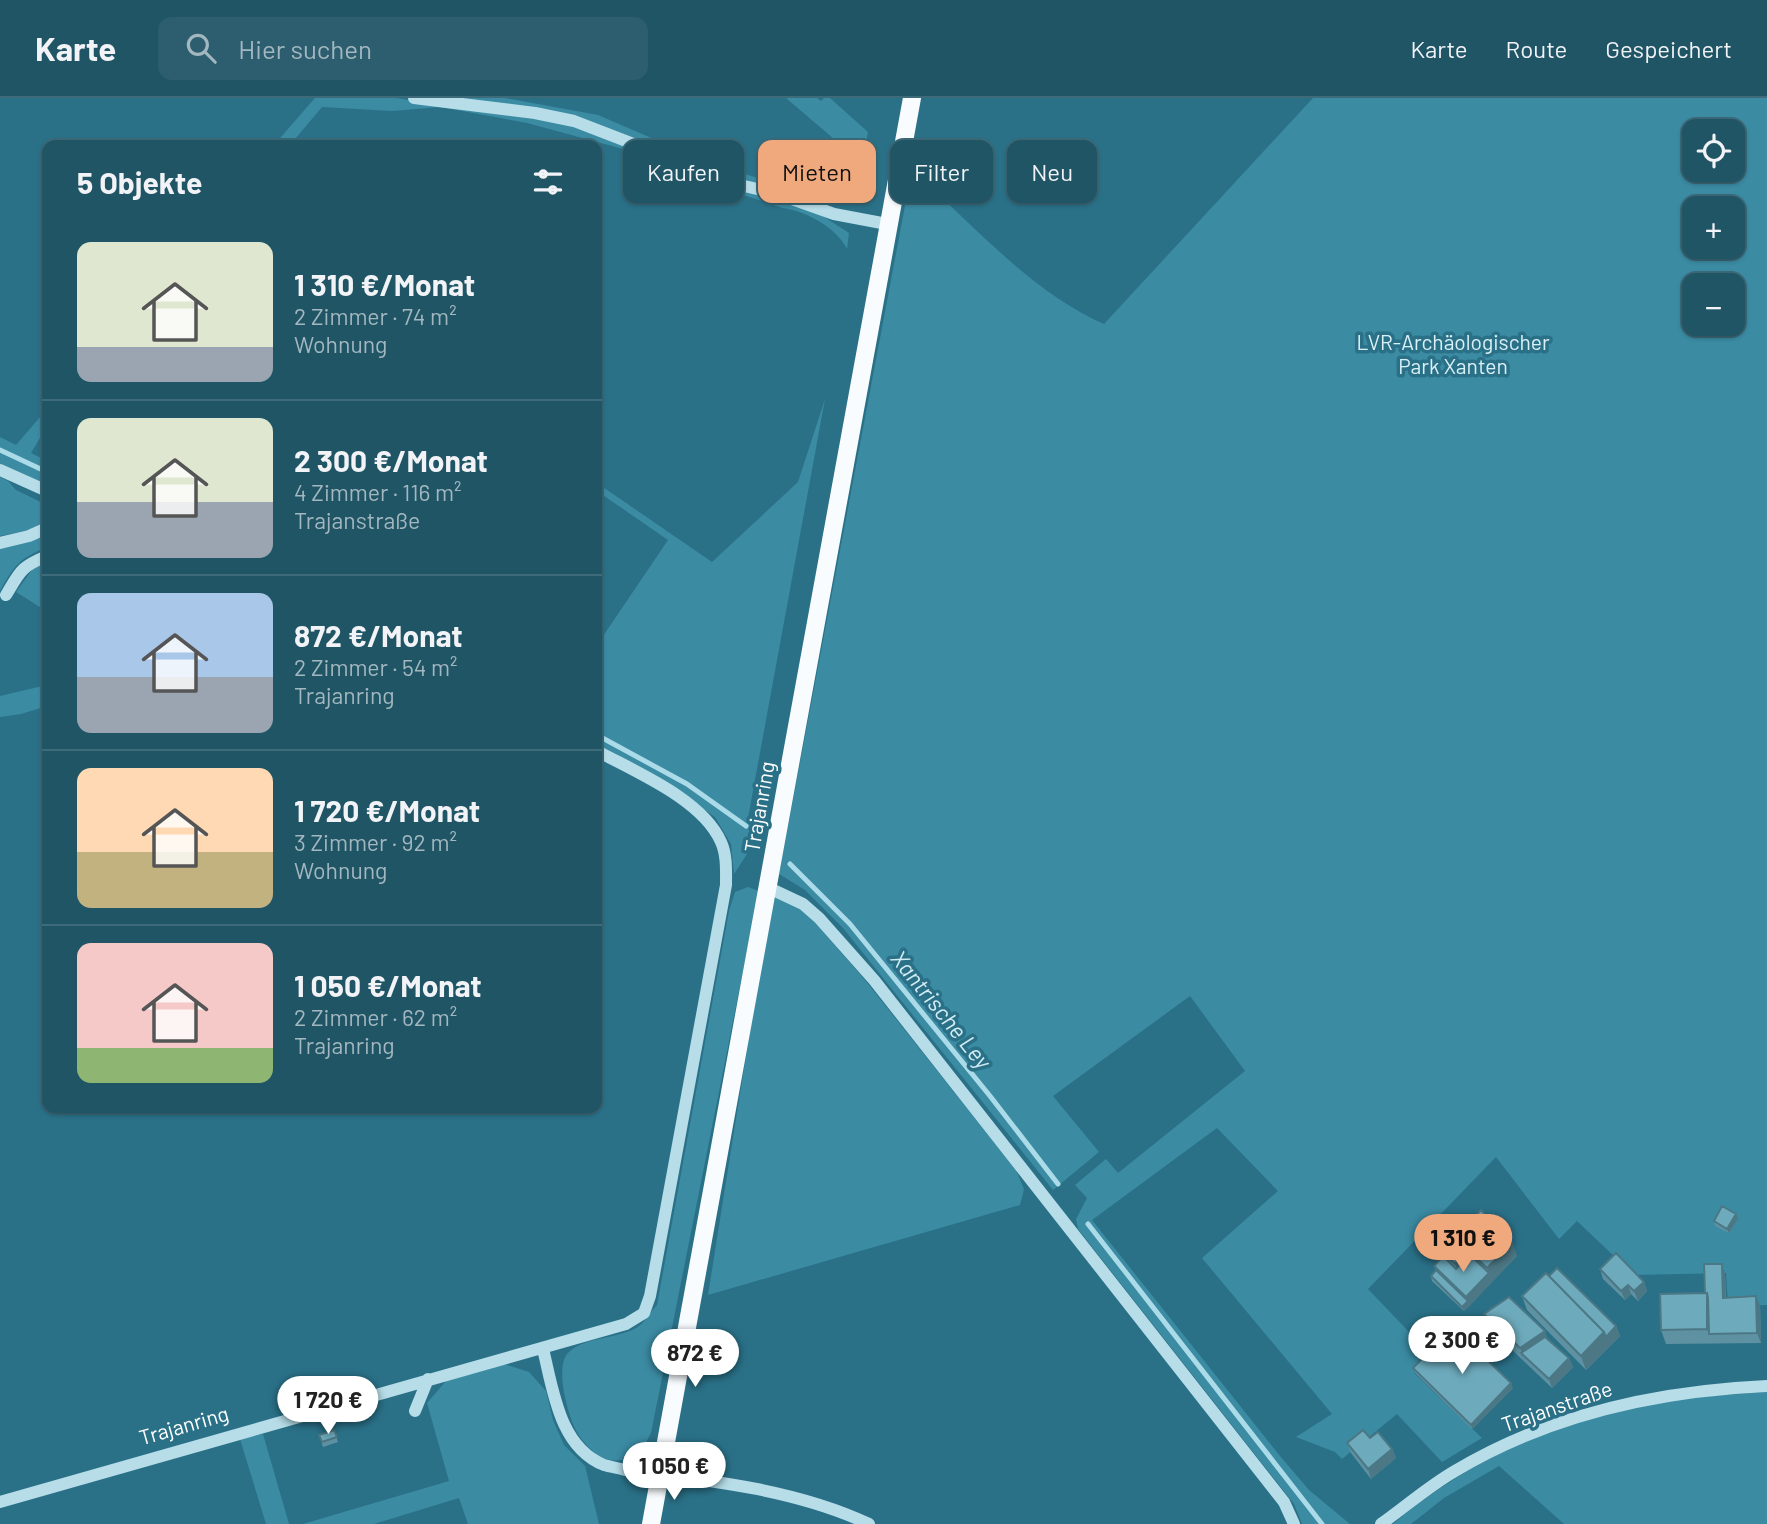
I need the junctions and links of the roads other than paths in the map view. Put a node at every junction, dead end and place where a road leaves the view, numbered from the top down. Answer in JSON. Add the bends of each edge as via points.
{"nodes":[{"id":1,"x":414,"y":98,"type":"edge"},
{"id":2,"x":912,"y":98,"type":"edge"},
{"id":3,"x":887,"y":224,"type":"junction"},
{"id":4,"x":0,"y":470,"type":"edge"},
{"id":5,"x":42,"y":489,"type":"edge"},
{"id":6,"x":42,"y":530,"type":"edge"},
{"id":7,"x":0,"y":542,"type":"edge"},
{"id":8,"x":42,"y":558,"type":"edge"},
{"id":9,"x":6,"y":595,"type":"dead end"},
{"id":10,"x":602,"y":754,"type":"edge"},
{"id":11,"x":769,"y":888,"type":"junction"},
{"id":12,"x":543,"y":1349,"type":"junction"},
{"id":13,"x":428,"y":1379,"type":"junction"},
{"id":14,"x":1767,"y":1385,"type":"edge"},
{"id":15,"x":415,"y":1411,"type":"dead end"},
{"id":16,"x":659,"y":1474,"type":"junction"},
{"id":17,"x":0,"y":1502,"type":"edge"},
{"id":18,"x":651,"y":1524,"type":"edge"},
{"id":19,"x":869,"y":1524,"type":"edge"},
{"id":20,"x":1294,"y":1524,"type":"edge"},
{"id":21,"x":1381,"y":1524,"type":"edge"}],
"edges":[{"from":1,"to":3,"type":"street","via":[[574,121],[740,185],[834,214]]},
{"from":2,"to":3,"type":"main road","name":"Trajanring"},
{"from":3,"to":11,"type":"main road","name":"Trajanring"},
{"from":4,"to":5,"type":"street"},
{"from":6,"to":7,"type":"street"},
{"from":8,"to":9,"type":"street","via":[[17,575]]},
{"from":10,"to":12,"type":"street","name":"Trajanring","via":[[666,789],[703,816],[722,844],[726,885],[644,1313],[626,1324]]},
{"from":11,"to":16,"type":"main road","name":"Trajanring"},
{"from":11,"to":20,"type":"street","via":[[803,904],[874,980],[1284,1502]]},
{"from":12,"to":13,"type":"street","name":"Trajanring"},
{"from":12,"to":16,"type":"street","via":[[562,1422],[583,1452],[603,1464]]},
{"from":13,"to":15,"type":"street"},
{"from":13,"to":17,"type":"street","name":"Trajanring"},
{"from":14,"to":21,"type":"street","name":"Trajanstraße","via":[[1645,1399],[1592,1411],[1537,1431],[1453,1472]]},
{"from":16,"to":18,"type":"main road","name":"Trajanring"},
{"from":16,"to":19,"type":"street","via":[[764,1491],[843,1512]]}]}
